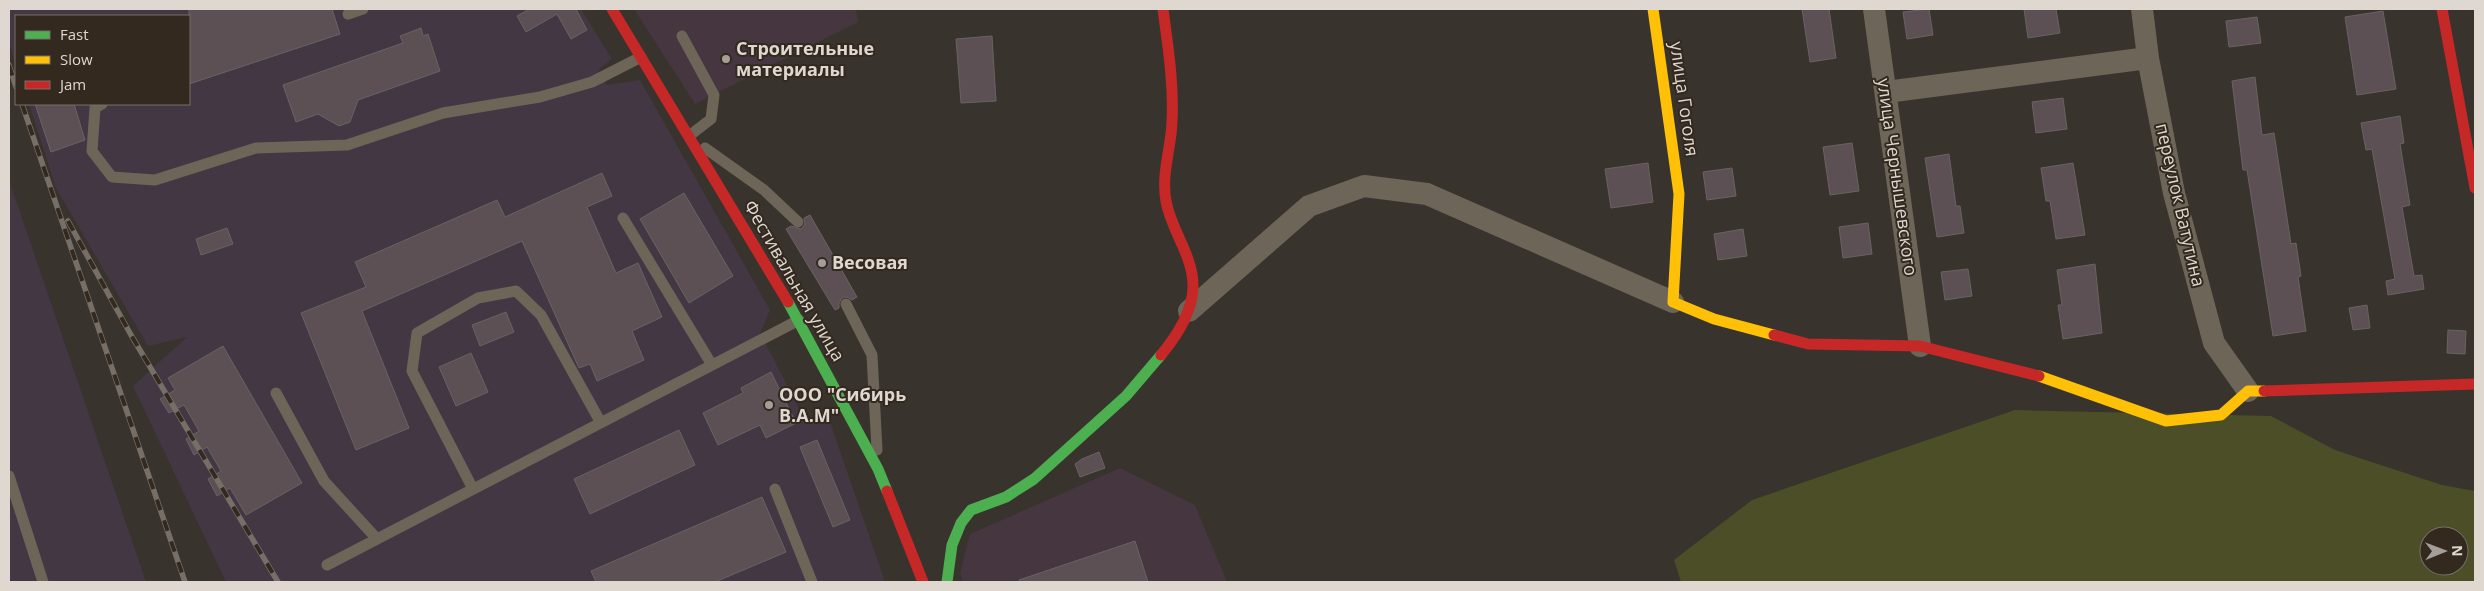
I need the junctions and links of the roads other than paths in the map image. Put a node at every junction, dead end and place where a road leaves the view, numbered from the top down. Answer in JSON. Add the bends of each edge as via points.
{"nodes":[{"id":1,"x":363,"y":9,"type":"edge"},
{"id":2,"x":612,"y":9,"type":"edge"},
{"id":3,"x":1163,"y":9,"type":"edge"},
{"id":4,"x":1653,"y":9,"type":"edge"},
{"id":5,"x":1874,"y":9,"type":"edge"},
{"id":6,"x":2142,"y":9,"type":"edge"},
{"id":7,"x":2442,"y":9,"type":"edge"},
{"id":8,"x":348,"y":14,"type":"dead end"},
{"id":9,"x":682,"y":36,"type":"dead end"},
{"id":10,"x":641,"y":57,"type":"junction"},
{"id":11,"x":2148,"y":58,"type":"junction"},
{"id":12,"x":1886,"y":92,"type":"junction"},
{"id":13,"x":100,"y":105,"type":"edge"},
{"id":14,"x":689,"y":136,"type":"junction"},
{"id":15,"x":2475,"y":188,"type":"edge"},
{"id":16,"x":623,"y":218,"type":"dead end"},
{"id":17,"x":798,"y":222,"type":"dead end"},
{"id":18,"x":1673,"y":302,"type":"junction"},
{"id":19,"x":846,"y":304,"type":"dead end"},
{"id":20,"x":1189,"y":311,"type":"junction"},
{"id":21,"x":799,"y":320,"type":"junction"},
{"id":22,"x":1920,"y":346,"type":"junction"},
{"id":23,"x":712,"y":365,"type":"junction"},
{"id":24,"x":2475,"y":384,"type":"edge"},
{"id":25,"x":2248,"y":391,"type":"junction"},
{"id":26,"x":276,"y":393,"type":"dead end"},
{"id":27,"x":601,"y":423,"type":"junction"},
{"id":28,"x":878,"y":469,"type":"junction"},
{"id":29,"x":9,"y":476,"type":"edge"},
{"id":30,"x":473,"y":489,"type":"junction"},
{"id":31,"x":775,"y":489,"type":"dead end"},
{"id":32,"x":377,"y":539,"type":"junction"},
{"id":33,"x":326,"y":565,"type":"dead end"},
{"id":34,"x":43,"y":582,"type":"edge"},
{"id":35,"x":812,"y":582,"type":"edge"},
{"id":36,"x":924,"y":582,"type":"edge"},
{"id":37,"x":947,"y":582,"type":"edge"}],
"edges":[{"from":1,"to":8,"type":"lane"},
{"from":2,"to":10,"type":"street","name":"Фестивальная улица"},
{"from":3,"to":20,"type":"street","via":[[1171,65],[1172,107],[1165,166],[1166,202],[1191,267],[1193,288]]},
{"from":4,"to":18,"type":"street","name":"улица Гоголя","via":[[1680,194]]},
{"from":5,"to":12,"type":"street","name":"улица Чернышевского"},
{"from":6,"to":11,"type":"street","name":"переулок Ватутина"},
{"from":7,"to":15,"type":"street"},
{"from":9,"to":14,"type":"lane","via":[[714,95],[711,120]]},
{"from":10,"to":13,"type":"lane","via":[[603,78],[540,97],[443,113],[347,145],[256,148],[155,180],[112,177],[92,151],[95,108]]},
{"from":10,"to":14,"type":"street","name":"Фестивальная улица"},
{"from":11,"to":12,"type":"street"},
{"from":11,"to":25,"type":"street","name":"переулок Ватутина","via":[[2174,193],[2214,343]]},
{"from":12,"to":22,"type":"street","name":"улица Чернышевского"},
{"from":14,"to":17,"type":"lane","via":[[764,190]]},
{"from":14,"to":21,"type":"street","name":"Фестивальная улица"},
{"from":16,"to":23,"type":"lane"},
{"from":18,"to":20,"type":"street","via":[[1426,194],[1364,186],[1308,206]]},
{"from":18,"to":22,"type":"street","via":[[1714,319],[1808,344]]},
{"from":19,"to":28,"type":"lane","via":[[872,355]]},
{"from":20,"to":37,"type":"street","via":[[1163,352],[1126,396],[1076,443],[1034,480],[971,510],[960,523],[952,545]]},
{"from":21,"to":23,"type":"lane"},
{"from":21,"to":28,"type":"street","name":"Фестивальная улица"},
{"from":22,"to":25,"type":"street","via":[[2048,378],[2166,421],[2221,415]]},
{"from":23,"to":27,"type":"lane"},
{"from":24,"to":25,"type":"street"},
{"from":26,"to":32,"type":"lane","via":[[324,481]]},
{"from":27,"to":30,"type":"lane"},
{"from":27,"to":30,"type":"lane","via":[[541,315],[516,291],[478,298],[417,334],[412,371]]},
{"from":28,"to":36,"type":"street","name":"Фестивальная улица"},
{"from":29,"to":34,"type":"lane"},
{"from":30,"to":32,"type":"lane"},
{"from":31,"to":35,"type":"lane"},
{"from":32,"to":33,"type":"lane"}]}
